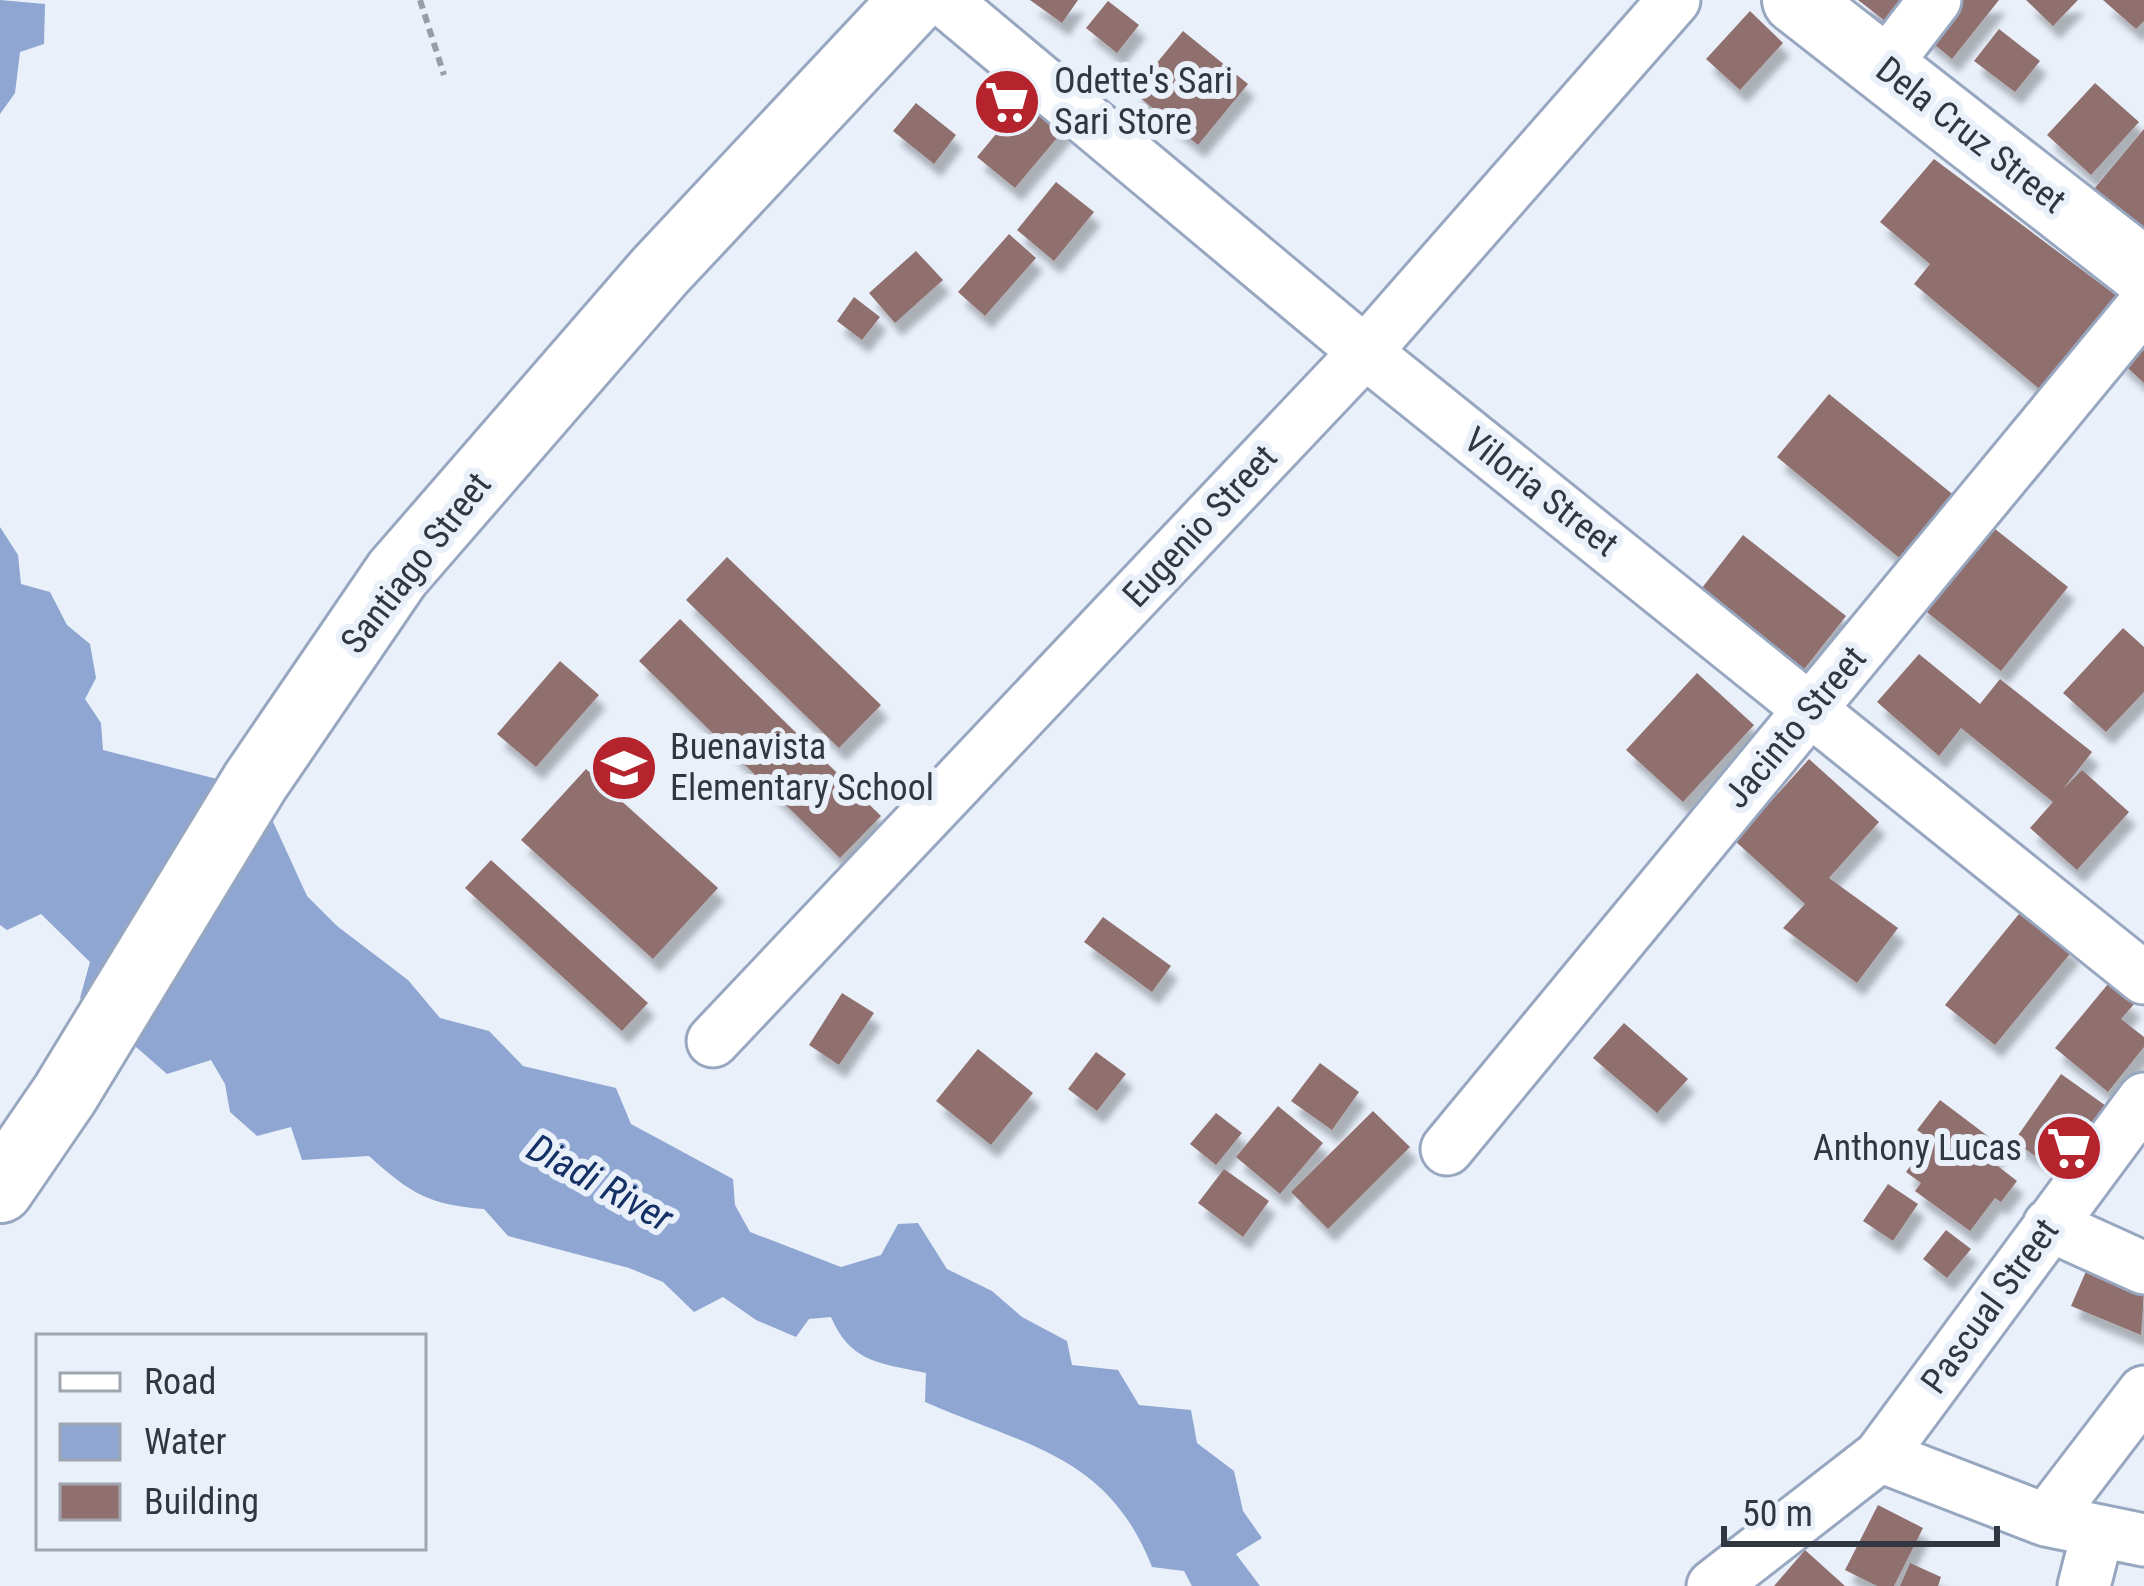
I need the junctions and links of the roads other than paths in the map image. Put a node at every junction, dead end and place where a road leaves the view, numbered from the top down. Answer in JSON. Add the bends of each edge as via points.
{"nodes":[{"id":1,"x":914,"y":0,"type":"edge"},
{"id":2,"x":944,"y":0,"type":"edge"},
{"id":3,"x":1674,"y":0,"type":"edge"},
{"id":4,"x":1796,"y":0,"type":"edge"},
{"id":5,"x":1935,"y":0,"type":"edge"},
{"id":6,"x":1884,"y":66,"type":"junction"},
{"id":7,"x":2144,"y":272,"type":"edge"},
{"id":8,"x":2144,"y":305,"type":"edge"},
{"id":9,"x":1365,"y":352,"type":"junction"},
{"id":10,"x":1812,"y":707,"type":"junction"},
{"id":11,"x":2144,"y":978,"type":"edge"},
{"id":12,"x":712,"y":1041,"type":"dead end"},
{"id":13,"x":2144,"y":1099,"type":"edge"},
{"id":14,"x":1447,"y":1149,"type":"dead end"},
{"id":15,"x":0,"y":1189,"type":"edge"},
{"id":16,"x":2049,"y":1225,"type":"junction"},
{"id":17,"x":2144,"y":1268,"type":"edge"},
{"id":18,"x":2144,"y":1392,"type":"edge"},
{"id":19,"x":1880,"y":1456,"type":"junction"},
{"id":20,"x":2046,"y":1520,"type":"junction"},
{"id":21,"x":2121,"y":1536,"type":"edge"},
{"id":22,"x":1713,"y":1586,"type":"edge"},
{"id":23,"x":2084,"y":1586,"type":"edge"}],
"edges":[{"from":1,"to":15,"type":"main road","name":"Santiago Street","via":[[660,271],[411,558],[255,782]]},
{"from":2,"to":9,"type":"street","name":"Viloria Street"},
{"from":3,"to":9,"type":"street","name":"Eugenio Street"},
{"from":4,"to":6,"type":"main road","name":"Dela Cruz Street"},
{"from":5,"to":6,"type":"street"},
{"from":6,"to":7,"type":"main road","name":"Dela Cruz Street"},
{"from":8,"to":10,"type":"street","name":"Jacinto Street"},
{"from":9,"to":10,"type":"street","name":"Viloria Street"},
{"from":9,"to":12,"type":"street","name":"Eugenio Street"},
{"from":10,"to":11,"type":"street","name":"Viloria Street"},
{"from":10,"to":14,"type":"street","name":"Jacinto Street"},
{"from":13,"to":16,"type":"street","name":"Pascual Street"},
{"from":16,"to":17,"type":"street"},
{"from":16,"to":19,"type":"street","name":"Pascual Street"},
{"from":18,"to":20,"type":"street"},
{"from":19,"to":20,"type":"street"},
{"from":19,"to":22,"type":"street","name":"Pascual Street"},
{"from":20,"to":21,"type":"street"},
{"from":21,"to":23,"type":"street"}]}
